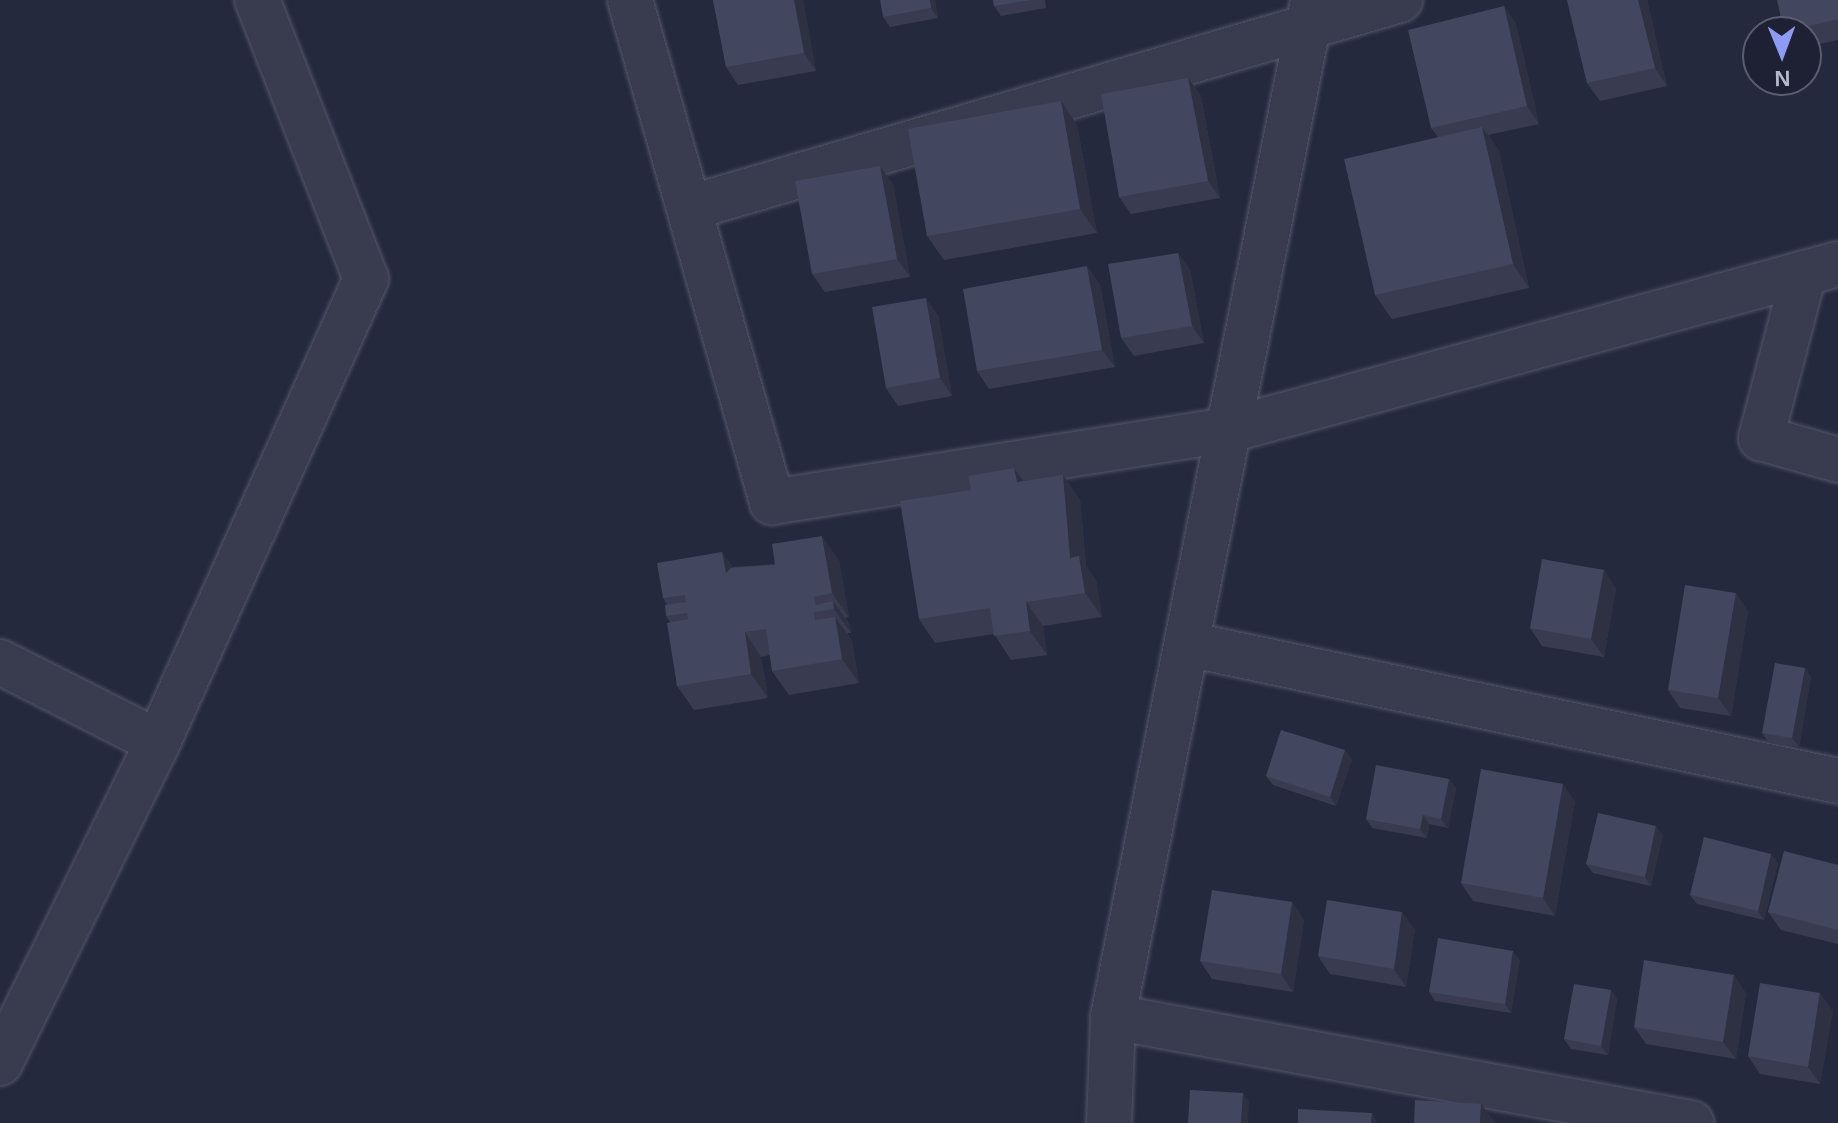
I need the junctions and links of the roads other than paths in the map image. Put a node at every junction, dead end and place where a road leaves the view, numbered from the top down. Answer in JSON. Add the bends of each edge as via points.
{"nodes":[{"id":1,"x":257,"y":0,"type":"edge"},
{"id":2,"x":630,"y":0,"type":"edge"},
{"id":3,"x":1400,"y":0,"type":"edge"},
{"id":4,"x":1310,"y":12,"type":"edge"},
{"id":5,"x":689,"y":208,"type":"junction"},
{"id":6,"x":1821,"y":268,"type":"edge"},
{"id":7,"x":1229,"y":430,"type":"junction"},
{"id":8,"x":1838,"y":460,"type":"edge"},
{"id":9,"x":1187,"y":644,"type":"junction"},
{"id":10,"x":0,"y":662,"type":"edge"},
{"id":11,"x":158,"y":742,"type":"junction"},
{"id":12,"x":1838,"y":781,"type":"edge"},
{"id":13,"x":1113,"y":1017,"type":"junction"},
{"id":14,"x":0,"y":1063,"type":"edge"},
{"id":15,"x":1109,"y":1123,"type":"edge"},
{"id":16,"x":1691,"y":1123,"type":"edge"}],
"edges":[{"from":1,"to":11,"type":"street","via":[[366,279]]},
{"from":2,"to":5,"type":"street"},
{"from":3,"to":4,"type":"street"},
{"from":4,"to":5,"type":"street"},
{"from":4,"to":7,"type":"street"},
{"from":5,"to":7,"type":"street","via":[[772,502]]},
{"from":6,"to":7,"type":"street"},
{"from":6,"to":8,"type":"street","via":[[1761,438]]},
{"from":7,"to":9,"type":"street"},
{"from":9,"to":12,"type":"street"},
{"from":9,"to":13,"type":"street"},
{"from":10,"to":11,"type":"street"},
{"from":11,"to":14,"type":"street"},
{"from":13,"to":15,"type":"street"},
{"from":13,"to":16,"type":"street"}]}
